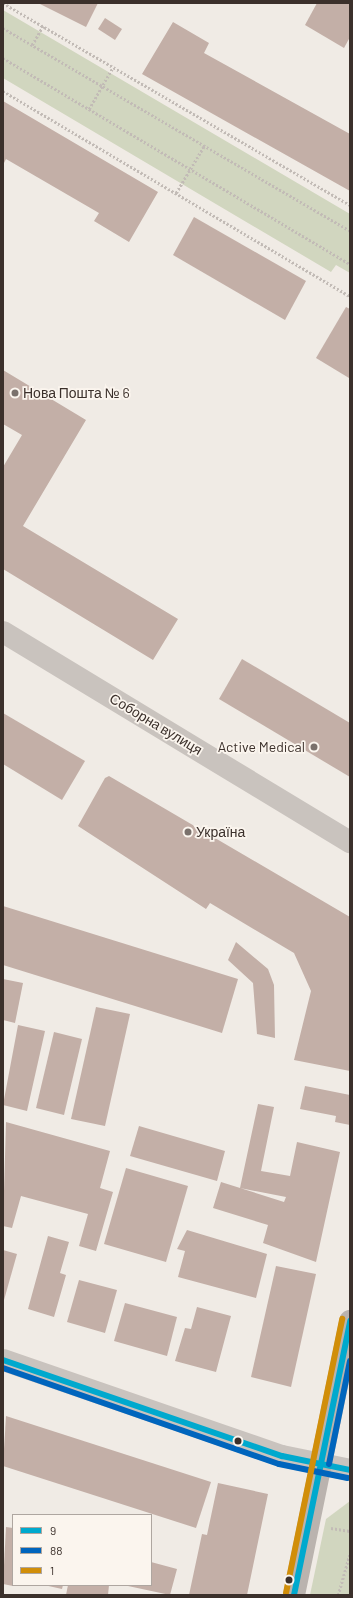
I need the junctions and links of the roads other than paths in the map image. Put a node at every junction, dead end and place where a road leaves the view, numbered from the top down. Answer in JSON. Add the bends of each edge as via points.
{"nodes":[{"id":1,"x":3,"y":632,"type":"edge"},
{"id":2,"x":350,"y":842,"type":"edge"},
{"id":3,"x":350,"y":1321,"type":"edge"},
{"id":4,"x":3,"y":1360,"type":"edge"},
{"id":5,"x":321,"y":1462,"type":"junction"},
{"id":6,"x":350,"y":1470,"type":"edge"},
{"id":7,"x":294,"y":1595,"type":"edge"}],
"edges":[{"from":1,"to":2,"type":"street","name":"Соборна вулиця"},
{"from":3,"to":5,"type":"main road"},
{"from":4,"to":5,"type":"street","via":[[282,1456]]},
{"from":5,"to":6,"type":"street"},
{"from":5,"to":7,"type":"main road"}]}
